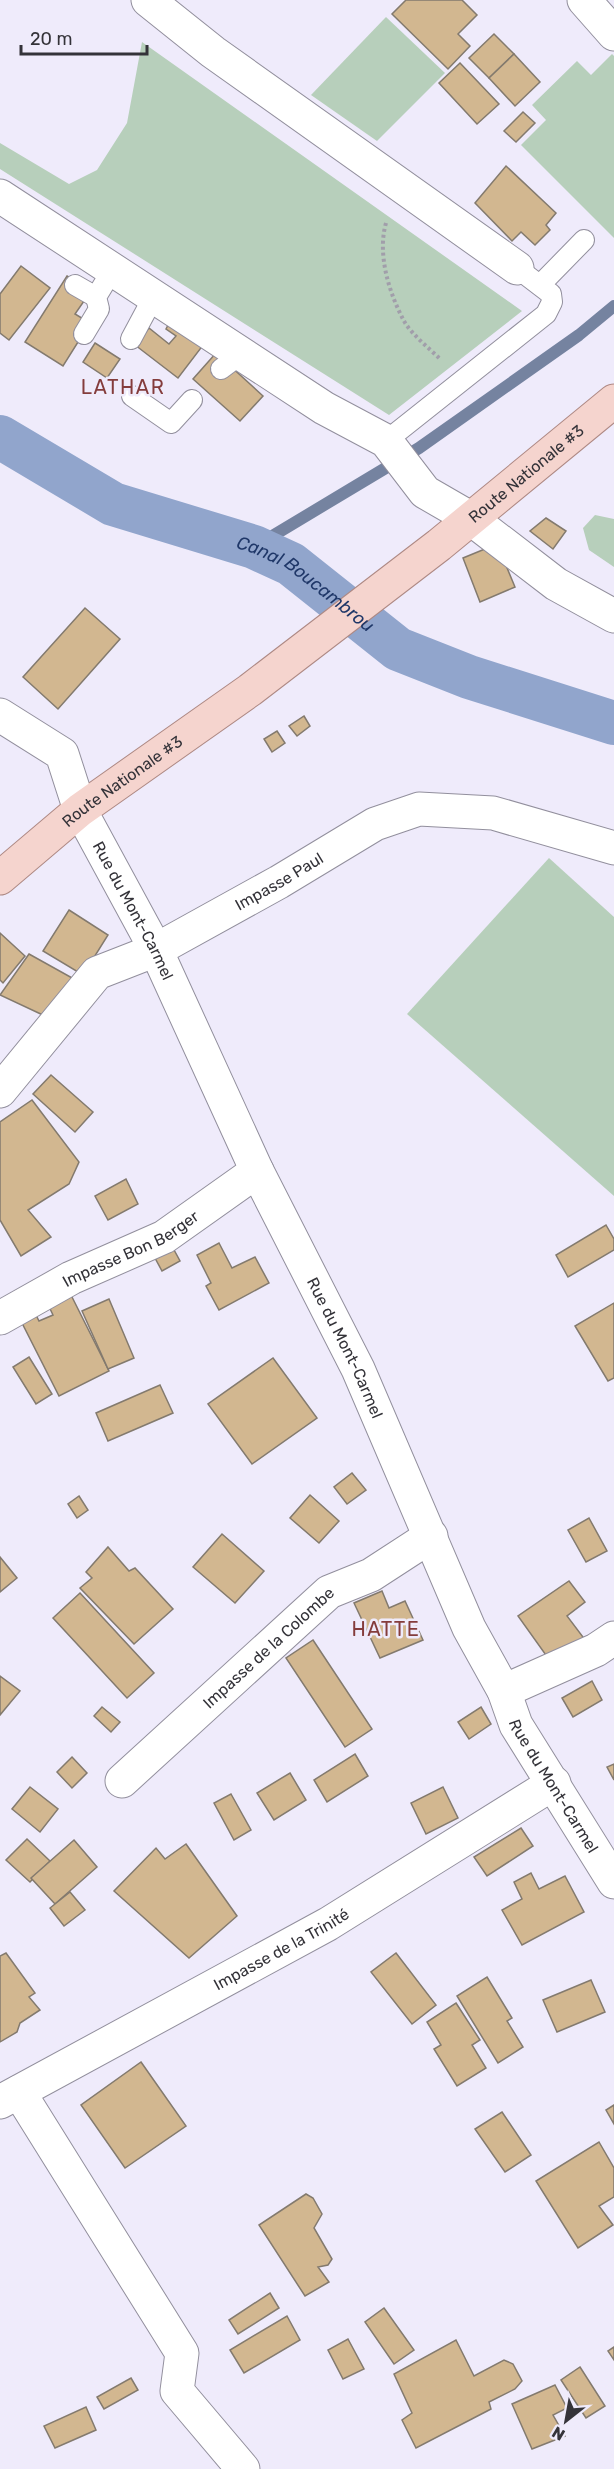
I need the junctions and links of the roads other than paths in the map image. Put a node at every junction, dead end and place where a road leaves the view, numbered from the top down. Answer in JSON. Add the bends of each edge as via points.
{"nodes":[{"id":1,"x":148,"y":0,"type":"edge"},
{"id":2,"x":584,"y":0,"type":"edge"},
{"id":3,"x":611,"y":25,"type":"edge"},
{"id":4,"x":0,"y":196,"type":"edge"},
{"id":5,"x":584,"y":240,"type":"dead end"},
{"id":6,"x":113,"y":269,"type":"junction"},
{"id":7,"x":529,"y":276,"type":"junction"},
{"id":8,"x":75,"y":285,"type":"dead end"},
{"id":9,"x":154,"y":296,"type":"junction"},
{"id":10,"x":96,"y":297,"type":"junction"},
{"id":11,"x":84,"y":334,"type":"dead end"},
{"id":12,"x":131,"y":339,"type":"dead end"},
{"id":13,"x":132,"y":396,"type":"dead end"},
{"id":14,"x":192,"y":400,"type":"dead end"},
{"id":15,"x":614,"y":400,"type":"edge"},
{"id":16,"x":386,"y":441,"type":"junction"},
{"id":17,"x":470,"y":518,"type":"junction"},
{"id":18,"x":614,"y":616,"type":"edge"},
{"id":19,"x":0,"y":715,"type":"edge"},
{"id":20,"x":80,"y":810,"type":"junction"},
{"id":21,"x":614,"y":848,"type":"edge"},
{"id":22,"x":0,"y":878,"type":"edge"},
{"id":23,"x":156,"y":950,"type":"junction"},
{"id":24,"x":0,"y":1091,"type":"edge"},
{"id":25,"x":257,"y":1171,"type":"junction"},
{"id":26,"x":0,"y":1318,"type":"edge"},
{"id":27,"x":431,"y":1536,"type":"junction"},
{"id":28,"x":614,"y":1638,"type":"edge"},
{"id":29,"x":504,"y":1691,"type":"junction"},
{"id":30,"x":122,"y":1781,"type":"dead end"},
{"id":31,"x":554,"y":1783,"type":"junction"},
{"id":32,"x":614,"y":1882,"type":"edge"},
{"id":33,"x":10,"y":2097,"type":"edge"},
{"id":34,"x":243,"y":2469,"type":"edge"}],
"edges":[{"from":1,"to":7,"type":"street","via":[[213,52]]},
{"from":2,"to":3,"type":"street"},
{"from":4,"to":6,"type":"street"},
{"from":5,"to":7,"type":"lane"},
{"from":6,"to":9,"type":"street"},
{"from":6,"to":10,"type":"lane"},
{"from":7,"to":16,"type":"lane","via":[[551,294],[546,314]]},
{"from":8,"to":10,"type":"lane"},
{"from":9,"to":12,"type":"lane"},
{"from":9,"to":16,"type":"street","via":[[231,362]]},
{"from":10,"to":11,"type":"lane","via":[[99,309]]},
{"from":13,"to":14,"type":"lane","via":[[171,423]]},
{"from":15,"to":17,"type":"main road","name":"Route Nationale #3"},
{"from":16,"to":17,"type":"street","via":[[425,492]]},
{"from":17,"to":18,"type":"street","via":[[556,584]]},
{"from":17,"to":20,"type":"main road","name":"Route Nationale #3","via":[[250,690]]},
{"from":19,"to":20,"type":"street","name":"Rue du Mont-Carmel","via":[[62,754]]},
{"from":20,"to":22,"type":"main road","name":"Route Nationale #3"},
{"from":20,"to":23,"type":"street","name":"Rue du Mont-Carmel"},
{"from":21,"to":23,"type":"street","name":"Impasse Paul","via":[[493,813],[419,809],[375,824]]},
{"from":23,"to":24,"type":"street","name":"Impasse Paul","via":[[97,973]]},
{"from":23,"to":25,"type":"street","name":"Rue du Mont-Carmel"},
{"from":25,"to":26,"type":"street","name":"Impasse Bon Berger","via":[[164,1237],[71,1278]]},
{"from":25,"to":27,"type":"street","name":"Rue du Mont-Carmel","via":[[358,1369]]},
{"from":27,"to":29,"type":"street","name":"Rue du Mont-Carmel","via":[[469,1628]]},
{"from":27,"to":30,"type":"street","name":"Impasse de la Colombe","via":[[371,1575],[329,1592]]},
{"from":28,"to":29,"type":"street"},
{"from":29,"to":31,"type":"street","name":"Rue du Mont-Carmel","via":[[516,1725]]},
{"from":31,"to":32,"type":"street","name":"Rue du Mont-Carmel"},
{"from":31,"to":33,"type":"street","name":"Impasse de la Trinité","via":[[328,1924]]},
{"from":33,"to":34,"type":"street","via":[[182,2353],[177,2391]]}]}
